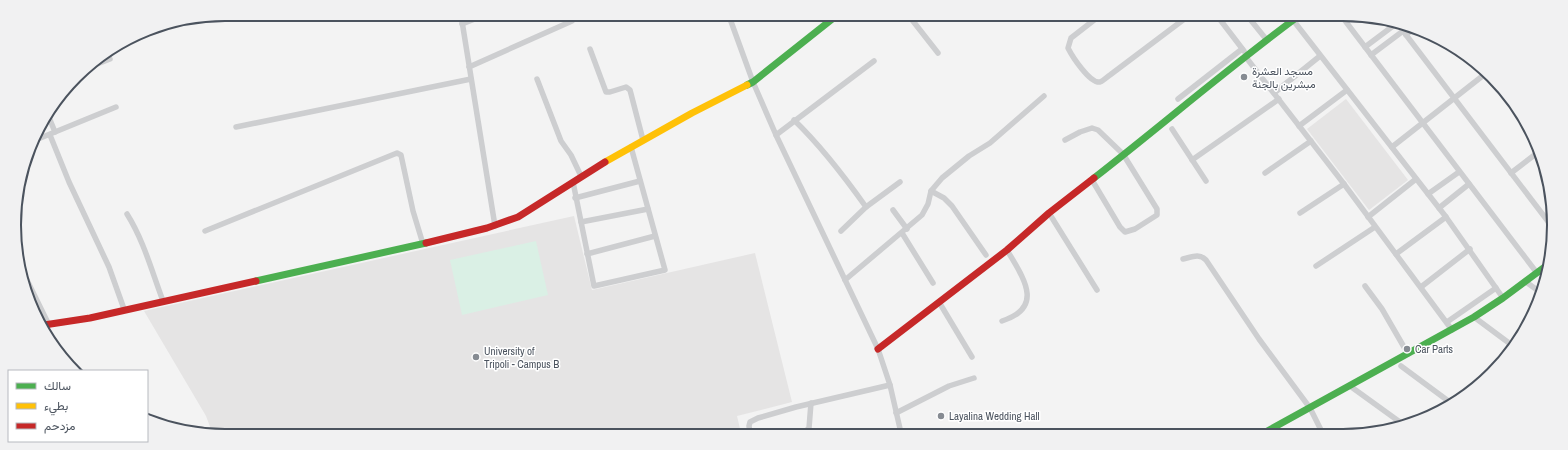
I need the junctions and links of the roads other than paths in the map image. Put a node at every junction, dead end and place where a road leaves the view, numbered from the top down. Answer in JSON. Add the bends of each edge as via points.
{"nodes":[{"id":1,"x":462,"y":21,"type":"edge"},
{"id":2,"x":470,"y":21,"type":"edge"},
{"id":3,"x":572,"y":21,"type":"edge"},
{"id":4,"x":731,"y":21,"type":"edge"},
{"id":5,"x":830,"y":21,"type":"edge"},
{"id":6,"x":913,"y":21,"type":"edge"},
{"id":7,"x":1093,"y":21,"type":"edge"},
{"id":8,"x":1182,"y":21,"type":"edge"},
{"id":9,"x":1221,"y":21,"type":"edge"},
{"id":10,"x":1251,"y":21,"type":"edge"},
{"id":11,"x":1291,"y":21,"type":"edge"},
{"id":12,"x":1295,"y":21,"type":"edge"},
{"id":13,"x":1345,"y":21,"type":"edge"},
{"id":14,"x":462,"y":24,"type":"junction"},
{"id":15,"x":1392,"y":27,"type":"edge"},
{"id":16,"x":1402,"y":30,"type":"edge"},
{"id":17,"x":1408,"y":32,"type":"edge"},
{"id":18,"x":1404,"y":33,"type":"junction"},
{"id":19,"x":1266,"y":39,"type":"junction"},
{"id":20,"x":1365,"y":47,"type":"junction"},
{"id":21,"x":1242,"y":48,"type":"junction"},
{"id":22,"x":590,"y":49,"type":"dead end"},
{"id":23,"x":938,"y":53,"type":"dead end"},
{"id":24,"x":1246,"y":55,"type":"junction"},
{"id":25,"x":1371,"y":55,"type":"junction"},
{"id":26,"x":1320,"y":56,"type":"junction"},
{"id":27,"x":110,"y":59,"type":"dead end"},
{"id":28,"x":874,"y":61,"type":"dead end"},
{"id":29,"x":103,"y":62,"type":"edge"},
{"id":30,"x":469,"y":67,"type":"junction"},
{"id":31,"x":1482,"y":76,"type":"edge"},
{"id":32,"x":471,"y":79,"type":"junction"},
{"id":33,"x":537,"y":79,"type":"dead end"},
{"id":34,"x":753,"y":82,"type":"junction"},
{"id":35,"x":1346,"y":90,"type":"junction"},
{"id":36,"x":1274,"y":93,"type":"junction"},
{"id":37,"x":1044,"y":96,"type":"dead end"},
{"id":38,"x":1454,"y":98,"type":"junction"},
{"id":39,"x":1178,"y":99,"type":"dead end"},
{"id":40,"x":1278,"y":99,"type":"junction"},
{"id":41,"x":116,"y":107,"type":"dead end"},
{"id":42,"x":794,"y":120,"type":"junction"},
{"id":43,"x":49,"y":121,"type":"edge"},
{"id":44,"x":1423,"y":123,"type":"junction"},
{"id":45,"x":1299,"y":126,"type":"junction"},
{"id":46,"x":236,"y":127,"type":"dead end"},
{"id":47,"x":1172,"y":129,"type":"dead end"},
{"id":48,"x":52,"y":133,"type":"junction"},
{"id":49,"x":776,"y":135,"type":"junction"},
{"id":50,"x":41,"y":138,"type":"edge"},
{"id":51,"x":643,"y":140,"type":"junction"},
{"id":52,"x":1065,"y":140,"type":"dead end"},
{"id":53,"x":1311,"y":141,"type":"junction"},
{"id":54,"x":631,"y":147,"type":"junction"},
{"id":55,"x":1392,"y":147,"type":"junction"},
{"id":56,"x":1123,"y":154,"type":"junction"},
{"id":57,"x":1534,"y":155,"type":"edge"},
{"id":58,"x":1192,"y":160,"type":"junction"},
{"id":59,"x":1460,"y":172,"type":"junction"},
{"id":60,"x":1265,"y":173,"type":"dead end"},
{"id":61,"x":1511,"y":173,"type":"junction"},
{"id":62,"x":581,"y":176,"type":"junction"},
{"id":63,"x":1416,"y":179,"type":"junction"},
{"id":64,"x":1092,"y":180,"type":"junction"},
{"id":65,"x":640,"y":181,"type":"junction"},
{"id":66,"x":1206,"y":181,"type":"dead end"},
{"id":67,"x":572,"y":182,"type":"junction"},
{"id":68,"x":900,"y":182,"type":"dead end"},
{"id":69,"x":1344,"y":184,"type":"junction"},
{"id":70,"x":1469,"y":184,"type":"junction"},
{"id":71,"x":931,"y":191,"type":"junction"},
{"id":72,"x":1428,"y":194,"type":"junction"},
{"id":73,"x":575,"y":198,"type":"junction"},
{"id":74,"x":866,"y":207,"type":"junction"},
{"id":75,"x":1439,"y":208,"type":"junction"},
{"id":76,"x":648,"y":209,"type":"junction"},
{"id":77,"x":893,"y":210,"type":"dead end"},
{"id":78,"x":1049,"y":213,"type":"junction"},
{"id":79,"x":1300,"y":213,"type":"dead end"},
{"id":80,"x":127,"y":214,"type":"dead end"},
{"id":81,"x":1368,"y":217,"type":"junction"},
{"id":82,"x":1446,"y":217,"type":"junction"},
{"id":83,"x":1547,"y":220,"type":"edge"},
{"id":84,"x":580,"y":222,"type":"junction"},
{"id":85,"x":495,"y":226,"type":"junction"},
{"id":86,"x":1375,"y":227,"type":"junction"},
{"id":87,"x":907,"y":229,"type":"junction"},
{"id":88,"x":205,"y":231,"type":"dead end"},
{"id":89,"x":841,"y":231,"type":"dead end"},
{"id":90,"x":902,"y":234,"type":"junction"},
{"id":91,"x":655,"y":236,"type":"junction"},
{"id":92,"x":423,"y":244,"type":"junction"},
{"id":93,"x":1470,"y":249,"type":"junction"},
{"id":94,"x":1007,"y":250,"type":"junction"},
{"id":95,"x":587,"y":254,"type":"junction"},
{"id":96,"x":1396,"y":254,"type":"junction"},
{"id":97,"x":986,"y":255,"type":"dead end"},
{"id":98,"x":1183,"y":259,"type":"dead end"},
{"id":99,"x":1316,"y":266,"type":"dead end"},
{"id":100,"x":1542,"y":269,"type":"edge"},
{"id":101,"x":1537,"y":273,"type":"junction"},
{"id":102,"x":845,"y":280,"type":"junction"},
{"id":103,"x":1526,"y":282,"type":"junction"},
{"id":104,"x":934,"y":283,"type":"dead end"},
{"id":105,"x":1366,"y":286,"type":"dead end"},
{"id":106,"x":1421,"y":287,"type":"junction"},
{"id":107,"x":1496,"y":288,"type":"junction"},
{"id":108,"x":1536,"y":289,"type":"edge"},
{"id":109,"x":1097,"y":290,"type":"dead end"},
{"id":110,"x":1504,"y":298,"type":"junction"},
{"id":111,"x":163,"y":301,"type":"junction"},
{"id":112,"x":940,"y":302,"type":"junction"},
{"id":113,"x":124,"y":309,"type":"junction"},
{"id":114,"x":1474,"y":317,"type":"junction"},
{"id":115,"x":1002,"y":321,"type":"dead end"},
{"id":116,"x":1447,"y":322,"type":"junction"},
{"id":117,"x":46,"y":325,"type":"edge"},
{"id":118,"x":1452,"y":330,"type":"junction"},
{"id":119,"x":1509,"y":344,"type":"edge"},
{"id":120,"x":878,"y":349,"type":"junction"},
{"id":121,"x":1408,"y":354,"type":"junction"},
{"id":122,"x":972,"y":357,"type":"dead end"},
{"id":123,"x":1401,"y":366,"type":"dead end"},
{"id":124,"x":974,"y":378,"type":"dead end"},
{"id":125,"x":890,"y":385,"type":"junction"},
{"id":126,"x":1350,"y":386,"type":"junction"},
{"id":127,"x":1448,"y":400,"type":"edge"},
{"id":128,"x":811,"y":403,"type":"junction"},
{"id":129,"x":1310,"y":408,"type":"junction"},
{"id":130,"x":896,"y":413,"type":"junction"},
{"id":131,"x":1399,"y":421,"type":"edge"},
{"id":132,"x":750,"y":429,"type":"edge"},
{"id":133,"x":808,"y":429,"type":"edge"},
{"id":134,"x":900,"y":429,"type":"edge"},
{"id":135,"x":1271,"y":429,"type":"edge"},
{"id":136,"x":1320,"y":429,"type":"edge"}],
"edges":[{"from":1,"to":14,"type":"street"},
{"from":2,"to":14,"type":"street"},
{"from":3,"to":30,"type":"street"},
{"from":4,"to":34,"type":"street"},
{"from":5,"to":34,"type":"street"},
{"from":6,"to":23,"type":"street"},
{"from":7,"to":8,"type":"street","via":[[1071,38],[1068,48],[1076,61],[1093,80],[1098,82]]},
{"from":9,"to":21,"type":"street"},
{"from":10,"to":19,"type":"street"},
{"from":11,"to":19,"type":"street"},
{"from":12,"to":26,"type":"street"},
{"from":13,"to":20,"type":"street"},
{"from":14,"to":30,"type":"street"},
{"from":15,"to":20,"type":"street"},
{"from":16,"to":18,"type":"street"},
{"from":17,"to":18,"type":"street"},
{"from":18,"to":25,"type":"street"},
{"from":18,"to":38,"type":"street"},
{"from":19,"to":24,"type":"street"},
{"from":20,"to":25,"type":"street"},
{"from":21,"to":24,"type":"street"},
{"from":21,"to":39,"type":"street"},
{"from":22,"to":51,"type":"street","via":[[606,92],[626,87],[630,90]]},
{"from":24,"to":36,"type":"street"},
{"from":24,"to":56,"type":"street","via":[[1166,122]]},
{"from":25,"to":44,"type":"street"},
{"from":26,"to":35,"type":"street"},
{"from":26,"to":36,"type":"street"},
{"from":27,"to":29,"type":"street"},
{"from":28,"to":42,"type":"street"},
{"from":30,"to":32,"type":"street"},
{"from":31,"to":38,"type":"street"},
{"from":32,"to":46,"type":"street"},
{"from":32,"to":85,"type":"street"},
{"from":33,"to":62,"type":"street","via":[[561,141]]},
{"from":34,"to":49,"type":"street"},
{"from":34,"to":51,"type":"street"},
{"from":35,"to":45,"type":"street"},
{"from":35,"to":55,"type":"street"},
{"from":36,"to":40,"type":"street"},
{"from":37,"to":71,"type":"street","via":[[990,143],[942,178]]},
{"from":38,"to":44,"type":"street"},
{"from":38,"to":61,"type":"street"},
{"from":40,"to":45,"type":"street"},
{"from":40,"to":58,"type":"street"},
{"from":41,"to":48,"type":"street"},
{"from":42,"to":49,"type":"street"},
{"from":42,"to":74,"type":"street","via":[[838,167]]},
{"from":43,"to":48,"type":"street"},
{"from":44,"to":55,"type":"street"},
{"from":44,"to":59,"type":"street"},
{"from":45,"to":53,"type":"street"},
{"from":47,"to":58,"type":"street"},
{"from":48,"to":50,"type":"street"},
{"from":48,"to":113,"type":"street","via":[[69,182],[109,267]]},
{"from":49,"to":102,"type":"street"},
{"from":51,"to":54,"type":"street"},
{"from":52,"to":56,"type":"street","via":[[1092,128],[1098,130]]},
{"from":53,"to":60,"type":"street"},
{"from":53,"to":69,"type":"street"},
{"from":54,"to":62,"type":"street"},
{"from":54,"to":65,"type":"street"},
{"from":55,"to":63,"type":"street"},
{"from":56,"to":64,"type":"street"},
{"from":56,"to":64,"type":"street","via":[[1157,209],[1155,217],[1125,232]]},
{"from":57,"to":61,"type":"street"},
{"from":58,"to":66,"type":"street"},
{"from":59,"to":70,"type":"street"},
{"from":59,"to":72,"type":"street"},
{"from":61,"to":83,"type":"street"},
{"from":62,"to":67,"type":"street"},
{"from":63,"to":72,"type":"street"},
{"from":63,"to":81,"type":"street"},
{"from":64,"to":78,"type":"street"},
{"from":65,"to":73,"type":"street"},
{"from":65,"to":76,"type":"street"},
{"from":67,"to":73,"type":"street"},
{"from":67,"to":85,"type":"street","via":[[518,217]]},
{"from":68,"to":74,"type":"street"},
{"from":69,"to":79,"type":"street"},
{"from":69,"to":81,"type":"street"},
{"from":70,"to":75,"type":"street"},
{"from":70,"to":101,"type":"street"},
{"from":71,"to":87,"type":"street","via":[[922,215]]},
{"from":71,"to":97,"type":"street","via":[[952,206]]},
{"from":72,"to":75,"type":"street"},
{"from":73,"to":84,"type":"street"},
{"from":74,"to":89,"type":"street"},
{"from":75,"to":82,"type":"street"},
{"from":76,"to":84,"type":"street"},
{"from":76,"to":91,"type":"street"},
{"from":77,"to":87,"type":"street"},
{"from":78,"to":94,"type":"street"},
{"from":78,"to":109,"type":"street"},
{"from":80,"to":111,"type":"street","via":[[144,246]]},
{"from":81,"to":86,"type":"street"},
{"from":82,"to":93,"type":"street"},
{"from":82,"to":96,"type":"street"},
{"from":84,"to":95,"type":"street"},
{"from":85,"to":92,"type":"street"},
{"from":86,"to":96,"type":"street"},
{"from":86,"to":99,"type":"street"},
{"from":87,"to":90,"type":"street"},
{"from":88,"to":92,"type":"street","via":[[397,153],[401,155]]},
{"from":90,"to":102,"type":"street"},
{"from":90,"to":104,"type":"street"},
{"from":91,"to":95,"type":"street"},
{"from":91,"to":95,"type":"street","via":[[664,270],[594,286]]},
{"from":92,"to":111,"type":"street"},
{"from":93,"to":106,"type":"street"},
{"from":93,"to":107,"type":"street"},
{"from":94,"to":112,"type":"street"},
{"from":94,"to":115,"type":"street","via":[[1024,278],[1028,298],[1020,312]]},
{"from":96,"to":106,"type":"street"},
{"from":98,"to":129,"type":"street","via":[[1195,255],[1206,260]]},
{"from":100,"to":101,"type":"street"},
{"from":101,"to":103,"type":"street"},
{"from":102,"to":120,"type":"street"},
{"from":103,"to":108,"type":"street"},
{"from":103,"to":110,"type":"street"},
{"from":105,"to":121,"type":"street"},
{"from":106,"to":116,"type":"street"},
{"from":107,"to":110,"type":"street"},
{"from":107,"to":116,"type":"street"},
{"from":110,"to":114,"type":"street"},
{"from":111,"to":113,"type":"street"},
{"from":112,"to":120,"type":"street"},
{"from":112,"to":122,"type":"street"},
{"from":113,"to":117,"type":"street"},
{"from":114,"to":118,"type":"street"},
{"from":114,"to":119,"type":"street"},
{"from":116,"to":118,"type":"street"},
{"from":118,"to":121,"type":"street"},
{"from":120,"to":125,"type":"street"},
{"from":121,"to":126,"type":"street"},
{"from":123,"to":127,"type":"street"},
{"from":124,"to":130,"type":"street","via":[[949,386]]},
{"from":125,"to":128,"type":"street"},
{"from":125,"to":130,"type":"street"},
{"from":126,"to":129,"type":"street"},
{"from":126,"to":131,"type":"street"},
{"from":128,"to":132,"type":"street","via":[[751,421]]},
{"from":128,"to":133,"type":"street"},
{"from":129,"to":135,"type":"street"},
{"from":129,"to":136,"type":"street"},
{"from":130,"to":134,"type":"street"}]}
